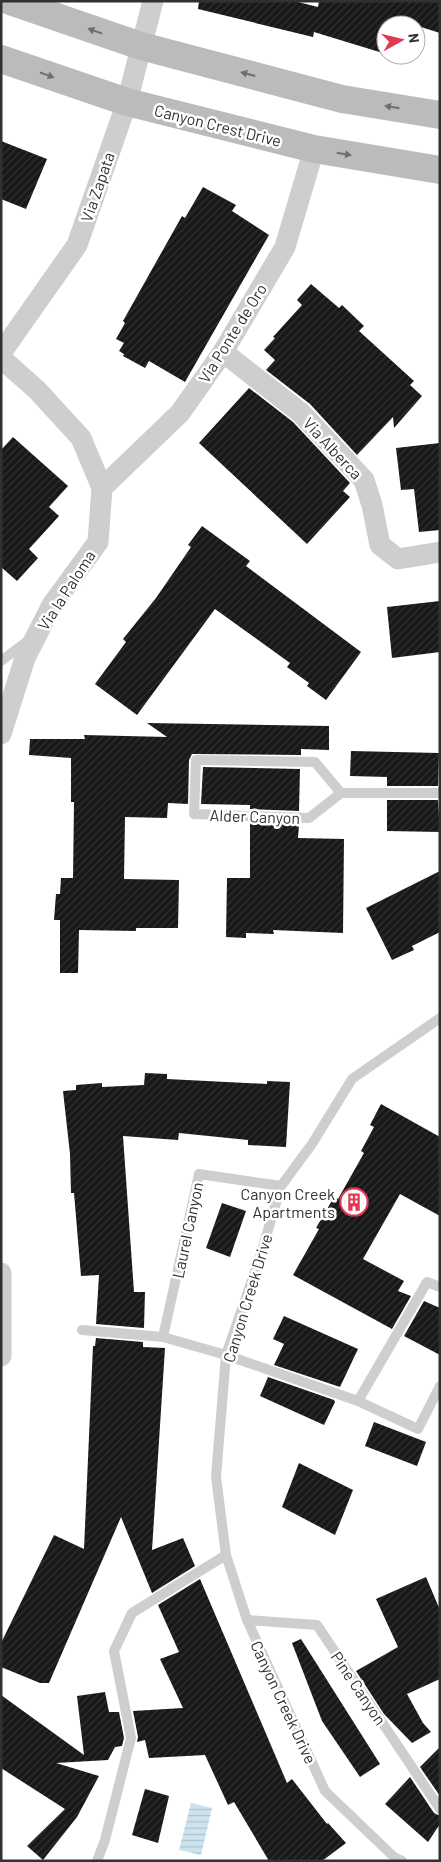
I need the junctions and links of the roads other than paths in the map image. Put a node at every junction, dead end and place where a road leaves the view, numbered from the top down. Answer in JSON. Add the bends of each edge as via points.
{"nodes":[{"id":1,"x":10,"y":1,"type":"edge"},
{"id":2,"x":153,"y":1,"type":"edge"},
{"id":3,"x":141,"y":46,"type":"junction"},
{"id":4,"x":1,"y":59,"type":"edge"},
{"id":5,"x":127,"y":102,"type":"junction"},
{"id":6,"x":440,"y":115,"type":"edge"},
{"id":7,"x":314,"y":150,"type":"junction"},
{"id":8,"x":440,"y":170,"type":"edge"},
{"id":9,"x":223,"y":352,"type":"junction"},
{"id":10,"x":1,"y":353,"type":"edge"},
{"id":11,"x":1,"y":358,"type":"edge"},
{"id":12,"x":102,"y":488,"type":"junction"},
{"id":13,"x":440,"y":552,"type":"edge"},
{"id":14,"x":38,"y":633,"type":"junction"},
{"id":15,"x":1,"y":661,"type":"edge"},
{"id":16,"x":1,"y":734,"type":"edge"},
{"id":17,"x":341,"y":793,"type":"junction"},
{"id":18,"x":440,"y":793,"type":"edge"},
{"id":19,"x":440,"y":1018,"type":"edge"},
{"id":20,"x":281,"y":1186,"type":"junction"},
{"id":21,"x":1,"y":1272,"type":"edge"},
{"id":22,"x":440,"y":1288,"type":"edge"},
{"id":23,"x":82,"y":1330,"type":"dead end"},
{"id":24,"x":164,"y":1337,"type":"junction"},
{"id":25,"x":226,"y":1355,"type":"junction"},
{"id":26,"x":1,"y":1356,"type":"edge"},
{"id":27,"x":440,"y":1386,"type":"edge"},
{"id":28,"x":358,"y":1401,"type":"junction"},
{"id":29,"x":226,"y":1555,"type":"junction"},
{"id":30,"x":247,"y":1620,"type":"junction"},
{"id":31,"x":440,"y":1809,"type":"edge"},
{"id":32,"x":97,"y":1861,"type":"edge"},
{"id":33,"x":402,"y":1861,"type":"edge"}],
"edges":[{"from":3,"to":1,"type":"main road","one_way":true},
{"from":2,"to":3,"type":"street","name":"Via Zapata"},
{"from":3,"to":5,"type":"street","name":"Via Zapata"},
{"from":6,"to":3,"type":"main road","one_way":true,"via":[[342,99]]},
{"from":4,"to":5,"type":"main road","name":"Canyon Crest Drive","one_way":true},
{"from":5,"to":7,"type":"main road","name":"Canyon Crest Drive"},
{"from":5,"to":10,"type":"street","name":"Via Zapata","via":[[77,245]]},
{"from":7,"to":8,"type":"main road","name":"Canyon Crest Drive","one_way":true},
{"from":7,"to":9,"type":"street","name":"Via Ponte de Oro","via":[[285,247]]},
{"from":9,"to":12,"type":"street","name":"Via Ponte de Oro","via":[[180,413]]},
{"from":9,"to":13,"type":"street","name":"Via Alberca","via":[[301,413],[364,480],[380,545],[398,559]]},
{"from":11,"to":12,"type":"street","name":"Via la Paloma","via":[[37,390],[80,438]]},
{"from":12,"to":14,"type":"street","name":"Via la Paloma","via":[[98,542],[52,605]]},
{"from":14,"to":15,"type":"lane"},
{"from":14,"to":16,"type":"street","name":"Via la Paloma","via":[[25,658]]},
{"from":17,"to":17,"type":"lane","name":"Alder Canyon","via":[[315,762],[196,760],[194,814],[309,818]]},
{"from":17,"to":18,"type":"lane"},
{"from":19,"to":20,"type":"lane","name":"Canyon Creek Drive","via":[[352,1079],[312,1144]]},
{"from":20,"to":24,"type":"lane","name":"Laurel Canyon","via":[[199,1174]]},
{"from":20,"to":25,"type":"lane","name":"Canyon Creek Drive"},
{"from":21,"to":26,"type":"street"},
{"from":22,"to":28,"type":"lane","via":[[427,1282]]},
{"from":23,"to":24,"type":"lane"},
{"from":24,"to":25,"type":"lane"},
{"from":25,"to":28,"type":"lane"},
{"from":25,"to":29,"type":"lane","name":"Canyon Creek Drive","via":[[216,1477]]},
{"from":27,"to":28,"type":"lane","via":[[418,1429]]},
{"from":29,"to":30,"type":"lane","name":"Canyon Creek Drive"},
{"from":29,"to":32,"type":"lane","via":[[132,1613],[114,1651],[131,1738]]},
{"from":30,"to":31,"type":"lane","name":"Pine Canyon","via":[[317,1625]]},
{"from":30,"to":33,"type":"lane","name":"Canyon Creek Drive","via":[[325,1791]]}]}
